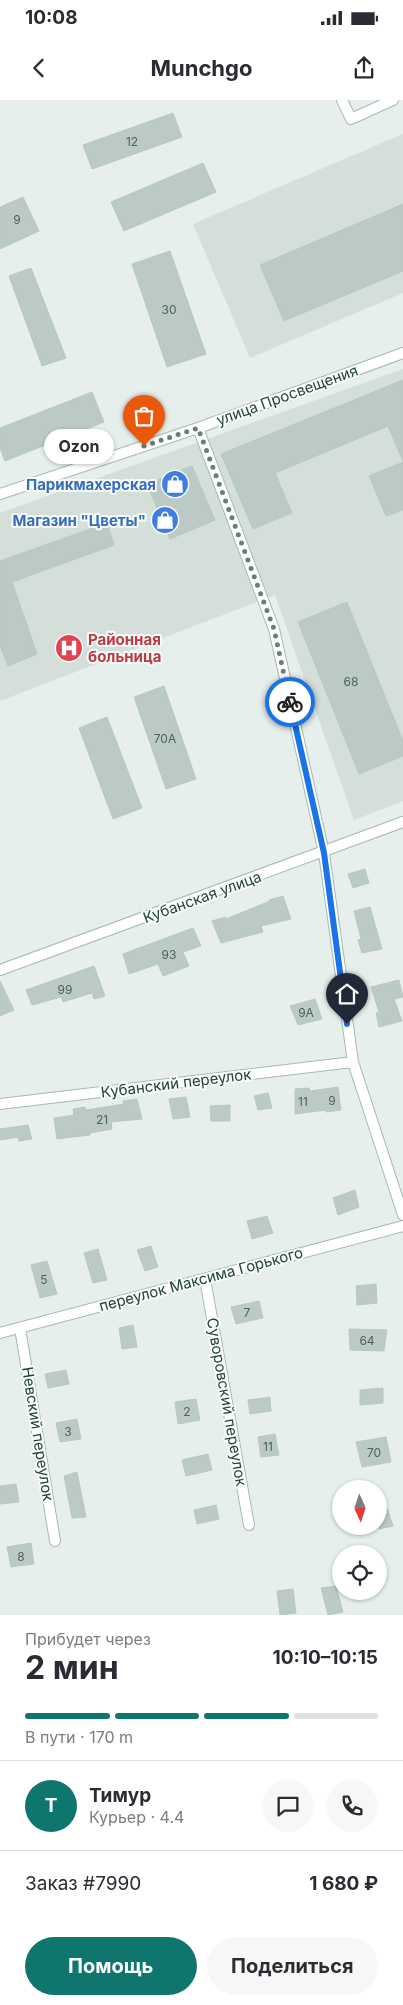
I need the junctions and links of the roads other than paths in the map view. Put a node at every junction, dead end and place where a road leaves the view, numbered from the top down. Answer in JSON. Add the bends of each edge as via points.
{"nodes":[{"id":1,"x":342,"y":100,"type":"edge"},
{"id":2,"x":393,"y":100,"type":"edge"},
{"id":3,"x":403,"y":353,"type":"edge"},
{"id":4,"x":198,"y":428,"type":"junction"},
{"id":5,"x":0,"y":494,"type":"edge"},
{"id":6,"x":403,"y":822,"type":"edge"},
{"id":7,"x":324,"y":853,"type":"junction"},
{"id":8,"x":0,"y":970,"type":"edge"},
{"id":9,"x":352,"y":1062,"type":"junction"},
{"id":10,"x":0,"y":1104,"type":"edge"},
{"id":11,"x":403,"y":1215,"type":"edge"},
{"id":12,"x":403,"y":1226,"type":"edge"},
{"id":13,"x":205,"y":1279,"type":"junction"},
{"id":14,"x":20,"y":1328,"type":"junction"},
{"id":15,"x":0,"y":1334,"type":"edge"},
{"id":16,"x":249,"y":1524,"type":"dead end"},
{"id":17,"x":55,"y":1541,"type":"dead end"}],
"edges":[{"from":1,"to":2,"type":"street","via":[[351,119]]},
{"from":3,"to":4,"type":"street","name":"улица Просвещения"},
{"from":4,"to":5,"type":"street","name":"улица Просвещения"},
{"from":4,"to":7,"type":"street","via":[[274,629]]},
{"from":6,"to":7,"type":"street","name":"Кубанская улица"},
{"from":7,"to":8,"type":"street","name":"Кубанская улица"},
{"from":7,"to":9,"type":"street"},
{"from":9,"to":10,"type":"street","name":"Кубанский переулок"},
{"from":9,"to":11,"type":"street"},
{"from":12,"to":13,"type":"street","name":"переулок Максима Горького"},
{"from":13,"to":14,"type":"street","name":"переулок Максима Горького"},
{"from":13,"to":16,"type":"street","name":"Суворовский переулок"},
{"from":14,"to":15,"type":"street","name":"переулок Максима Горького"},
{"from":14,"to":17,"type":"street","name":"Невский переулок"}]}
